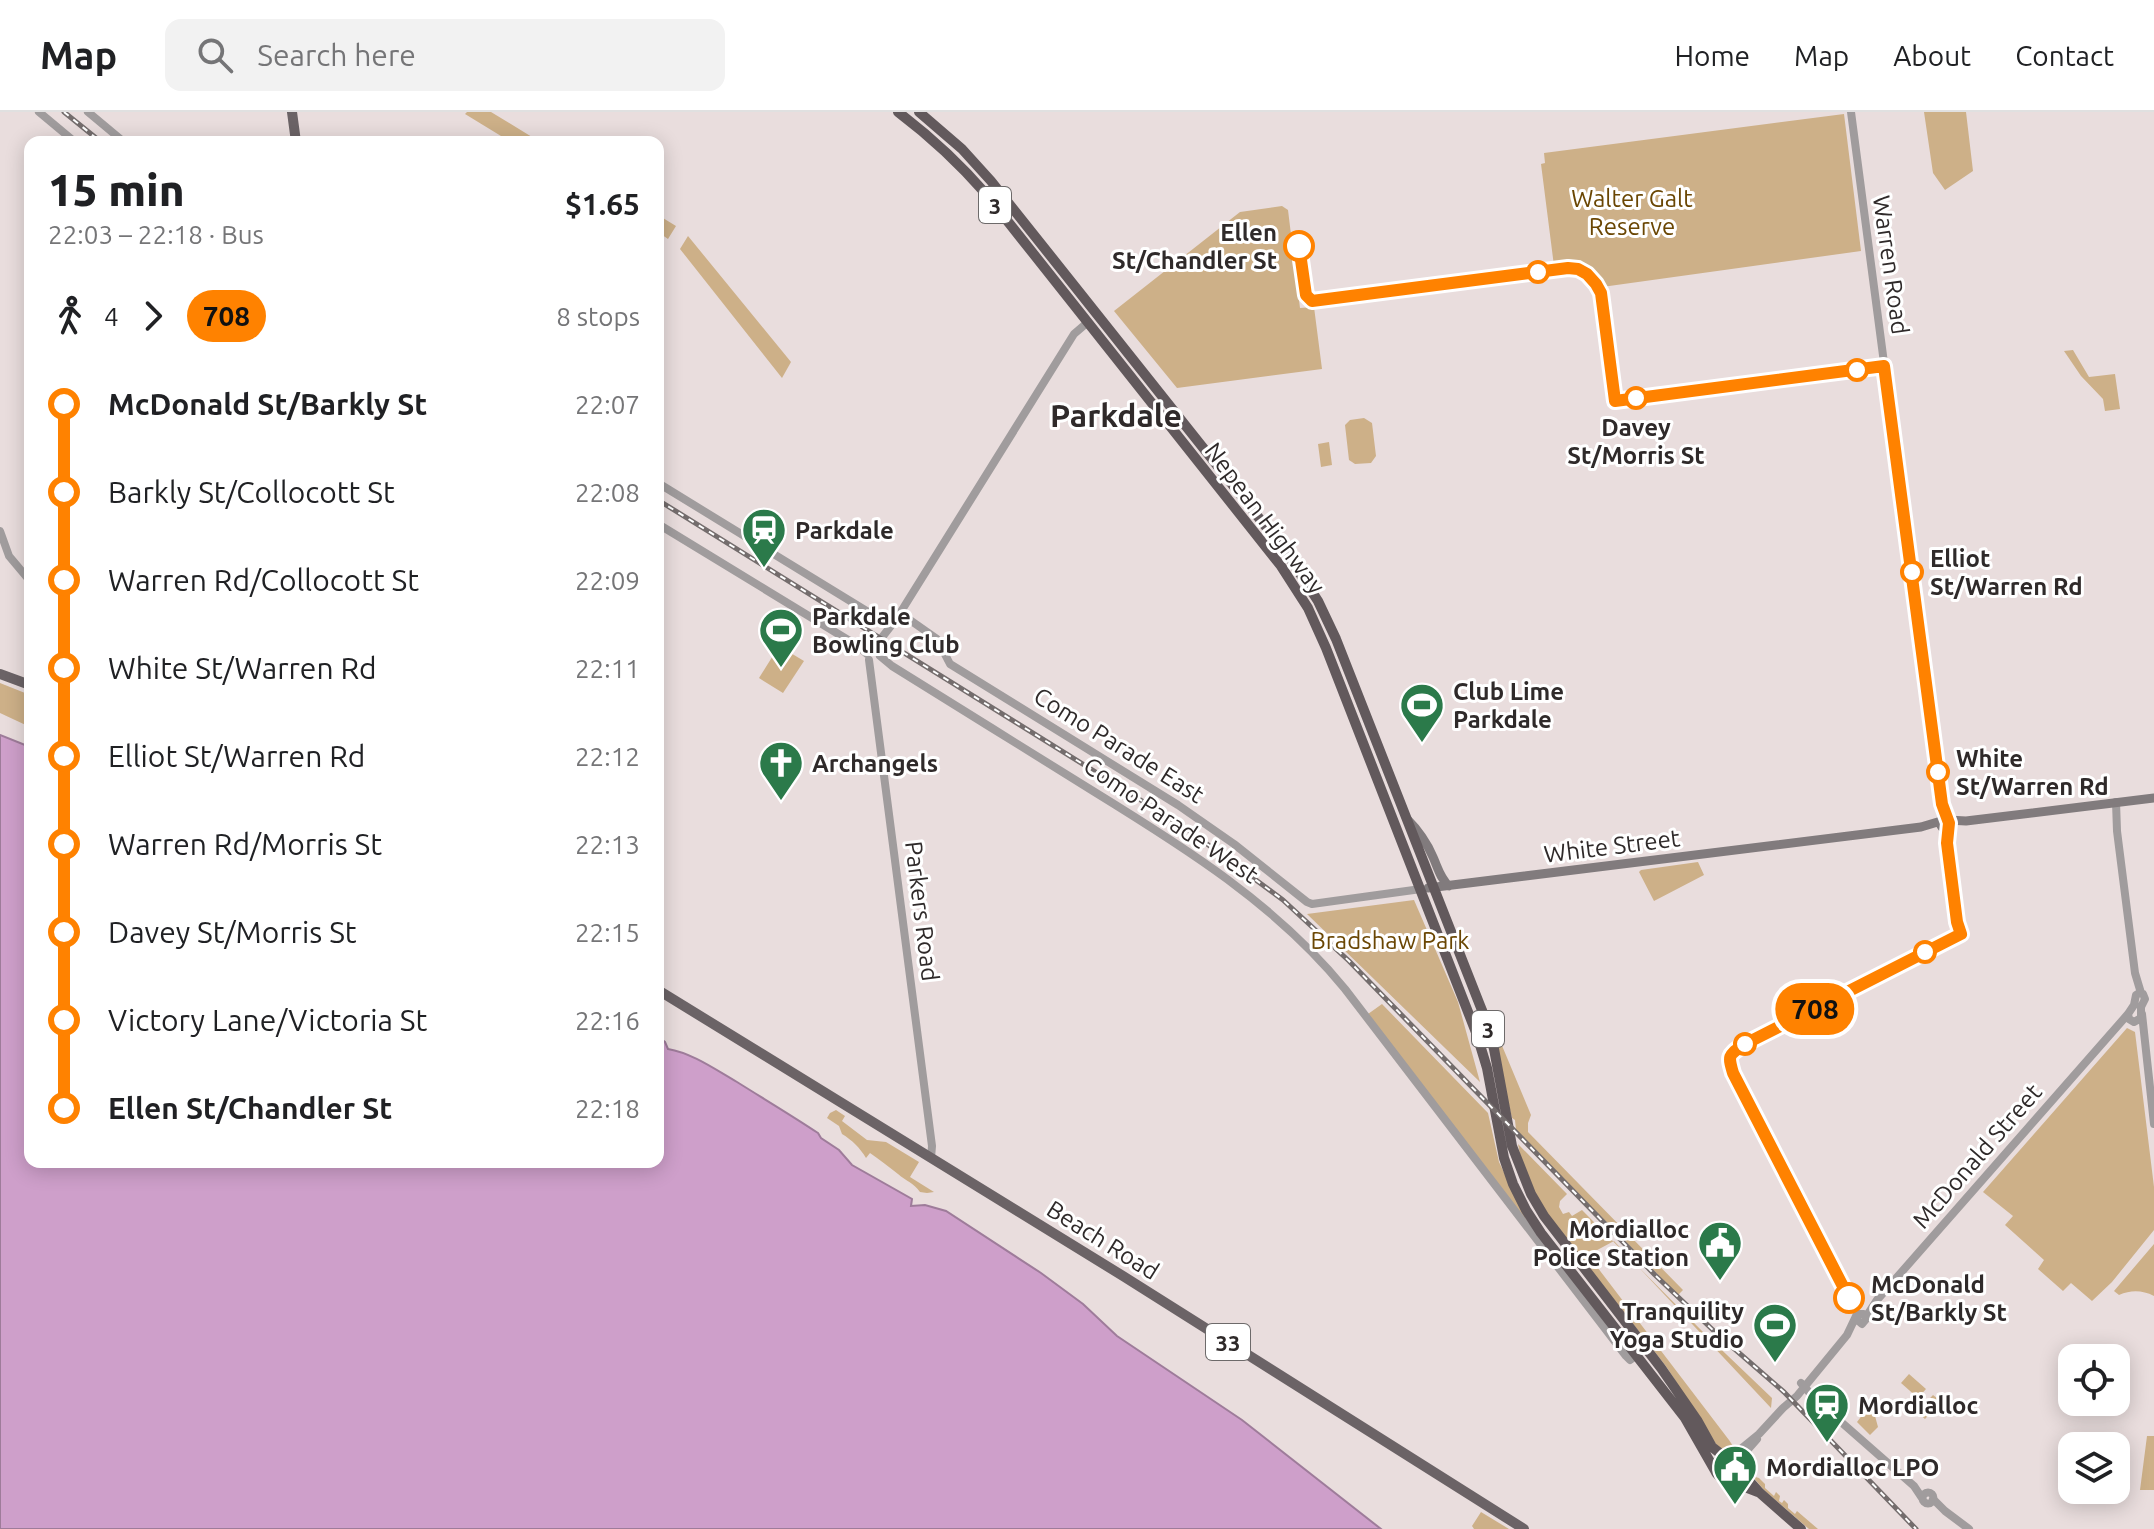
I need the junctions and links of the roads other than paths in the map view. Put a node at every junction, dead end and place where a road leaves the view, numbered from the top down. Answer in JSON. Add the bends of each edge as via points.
{"nodes":[{"id":1,"x":39,"y":112,"type":"edge"},
{"id":2,"x":88,"y":112,"type":"edge"},
{"id":3,"x":292,"y":112,"type":"edge"},
{"id":4,"x":898,"y":112,"type":"edge"},
{"id":5,"x":919,"y":112,"type":"edge"},
{"id":6,"x":1851,"y":112,"type":"edge"},
{"id":7,"x":68,"y":136,"type":"edge"},
{"id":8,"x":117,"y":136,"type":"edge"},
{"id":9,"x":295,"y":136,"type":"edge"},
{"id":10,"x":1098,"y":315,"type":"junction"},
{"id":11,"x":1088,"y":322,"type":"junction"},
{"id":12,"x":664,"y":487,"type":"edge"},
{"id":13,"x":664,"y":528,"type":"edge"},
{"id":14,"x":0,"y":531,"type":"edge"},
{"id":15,"x":24,"y":574,"type":"edge"},
{"id":16,"x":898,"y":615,"type":"junction"},
{"id":17,"x":891,"y":626,"type":"junction"},
{"id":18,"x":873,"y":657,"type":"junction"},
{"id":19,"x":0,"y":674,"type":"edge"},
{"id":20,"x":1350,"y":674,"type":"junction"},
{"id":21,"x":24,"y":683,"type":"edge"},
{"id":22,"x":1345,"y":697,"type":"junction"},
{"id":23,"x":1359,"y":697,"type":"junction"},
{"id":24,"x":1352,"y":715,"type":"junction"},
{"id":25,"x":2154,"y":798,"type":"edge"},
{"id":26,"x":2114,"y":802,"type":"junction"},
{"id":27,"x":1407,"y":819,"type":"junction"},
{"id":28,"x":1945,"y":823,"type":"junction"},
{"id":29,"x":1418,"y":847,"type":"junction"},
{"id":30,"x":1406,"y":852,"type":"junction"},
{"id":31,"x":1451,"y":886,"type":"junction"},
{"id":32,"x":1434,"y":888,"type":"junction"},
{"id":33,"x":1421,"y":889,"type":"junction"},
{"id":34,"x":1304,"y":900,"type":"joint"},
{"id":35,"x":1442,"y":907,"type":"junction"},
{"id":36,"x":664,"y":994,"type":"edge"},
{"id":37,"x":2138,"y":996,"type":"junction"},
{"id":38,"x":2142,"y":1014,"type":"junction"},
{"id":39,"x":2131,"y":1019,"type":"junction"},
{"id":40,"x":2143,"y":1037,"type":"junction"},
{"id":41,"x":2154,"y":1124,"type":"edge"},
{"id":42,"x":931,"y":1158,"type":"junction"},
{"id":43,"x":1580,"y":1273,"type":"junction"},
{"id":44,"x":1644,"y":1345,"type":"junction"},
{"id":45,"x":1631,"y":1355,"type":"junction"},
{"id":46,"x":1801,"y":1387,"type":"junction"},
{"id":47,"x":1731,"y":1461,"type":"junction"},
{"id":48,"x":1719,"y":1475,"type":"junction"},
{"id":49,"x":1760,"y":1493,"type":"junction"},
{"id":50,"x":1524,"y":1529,"type":"edge"},
{"id":51,"x":1801,"y":1529,"type":"edge"},
{"id":52,"x":1966,"y":1529,"type":"edge"}],
"edges":[{"from":1,"to":7,"type":"street"},
{"from":2,"to":8,"type":"street"},
{"from":3,"to":9,"type":"main road"},
{"from":4,"to":11,"type":"highway","name":"Nepean Highway","number":"3","via":[[974,179]]},
{"from":5,"to":10,"type":"highway","name":"Nepean Highway","number":"3","via":[[982,170]]},
{"from":6,"to":28,"type":"street","name":"Warren Road"},
{"from":10,"to":11,"type":"highway"},
{"from":10,"to":20,"type":"highway","name":"Nepean Highway","number":"3","via":[[1299,569]]},
{"from":11,"to":16,"type":"street","via":[[1077,330]]},
{"from":11,"to":22,"type":"highway","name":"Nepean Highway","number":"3","via":[[1288,576],[1317,626]]},
{"from":12,"to":17,"type":"street"},
{"from":13,"to":18,"type":"street","name":"Como Parade West"},
{"from":14,"to":15,"type":"street","via":[[9,556]]},
{"from":16,"to":17,"type":"street"},
{"from":16,"to":34,"type":"street","name":"Como Parade East","via":[[937,639],[950,664],[1178,805]]},
{"from":17,"to":18,"type":"street"},
{"from":18,"to":42,"type":"street","name":"Parkers Road"},
{"from":18,"to":45,"type":"street","name":"Como Parade West","via":[[1188,850],[1290,931],[1338,980]]},
{"from":19,"to":21,"type":"main road"},
{"from":20,"to":22,"type":"highway"},
{"from":20,"to":23,"type":"highway","name":"Nepean Highway","number":"3"},
{"from":22,"to":24,"type":"highway","name":"Nepean Highway","number":"3"},
{"from":23,"to":24,"type":"highway"},
{"from":23,"to":27,"type":"highway","name":"Nepean Highway","number":"3"},
{"from":24,"to":30,"type":"highway","name":"Nepean Highway","number":"3"},
{"from":25,"to":26,"type":"main road","name":"White Street"},
{"from":26,"to":28,"type":"main road","name":"White Street"},
{"from":26,"to":37,"type":"street"},
{"from":27,"to":29,"type":"highway","name":"Nepean Highway","number":"3"},
{"from":27,"to":31,"type":"main road"},
{"from":28,"to":31,"type":"main road","name":"White Street"},
{"from":29,"to":30,"type":"highway"},
{"from":29,"to":32,"type":"highway","name":"Nepean Highway","number":"3"},
{"from":30,"to":33,"type":"highway","name":"Nepean Highway","number":"3"},
{"from":31,"to":32,"type":"main road","name":"White Street"},
{"from":31,"to":35,"type":"main road"},
{"from":32,"to":33,"type":"main road","name":"White Street"},
{"from":32,"to":35,"type":"highway","name":"Nepean Highway","number":"3"},
{"from":33,"to":34,"type":"street","name":"White Street","via":[[1312,904]]},
{"from":33,"to":43,"type":"highway","name":"Nepean Highway","number":"3","via":[[1477,1035],[1513,1184],[1526,1210]]},
{"from":35,"to":43,"type":"highway","name":"Nepean Highway","number":"3","via":[[1485,1018],[1525,1183]]},
{"from":36,"to":42,"type":"main road","name":"Beach Road","number":"33"},
{"from":37,"to":38,"type":"street","via":[[2145,998]]},
{"from":37,"to":39,"type":"street"},
{"from":38,"to":39,"type":"street","name":"McDonald Street","via":[[2140,1020]]},
{"from":38,"to":40,"type":"street"},
{"from":39,"to":40,"type":"street"},
{"from":39,"to":46,"type":"street","name":"McDonald Street"},
{"from":40,"to":41,"type":"street"},
{"from":42,"to":50,"type":"main road","name":"Beach Road","number":"33"},
{"from":43,"to":44,"type":"highway","number":"3"},
{"from":43,"to":45,"type":"highway","number":"3"},
{"from":44,"to":45,"type":"highway"},
{"from":44,"to":47,"type":"highway","number":"3","via":[[1712,1447]]},
{"from":45,"to":48,"type":"highway","number":"3","via":[[1687,1420]]},
{"from":46,"to":47,"type":"street","name":"McDonald Street"},
{"from":46,"to":52,"type":"street"},
{"from":47,"to":48,"type":"highway","via":[[1717,1463]]},
{"from":47,"to":48,"type":"highway","via":[[1731,1476]]},
{"from":47,"to":49,"type":"highway","number":"3"},
{"from":48,"to":49,"type":"highway","number":"3"},
{"from":49,"to":51,"type":"highway","number":"3"}]}
